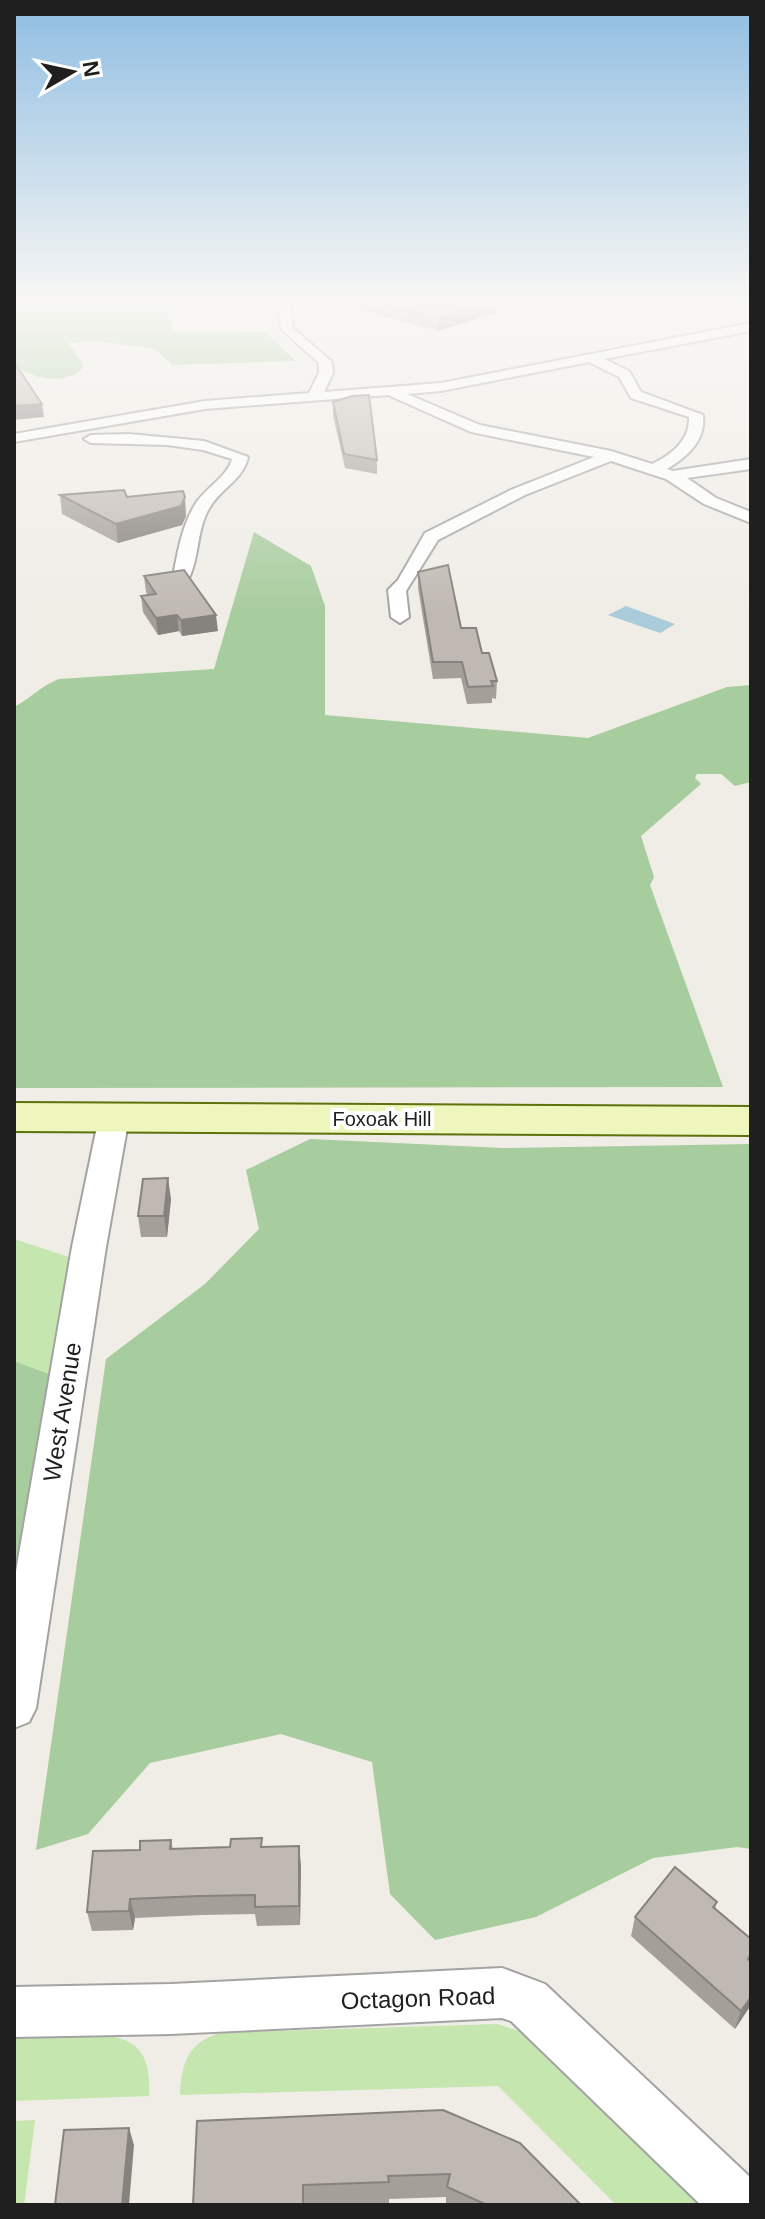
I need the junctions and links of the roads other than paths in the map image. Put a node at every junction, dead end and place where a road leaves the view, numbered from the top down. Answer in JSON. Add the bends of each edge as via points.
{"nodes":[{"id":1,"x":181,"y":408,"type":"edge"},
{"id":2,"x":427,"y":408,"type":"edge"},
{"id":3,"x":674,"y":408,"type":"edge"},
{"id":4,"x":42,"y":432,"type":"junction"},
{"id":5,"x":14,"y":438,"type":"edge"},
{"id":6,"x":611,"y":456,"type":"junction"},
{"id":7,"x":751,"y":464,"type":"edge"},
{"id":8,"x":654,"y":469,"type":"junction"},
{"id":9,"x":672,"y":476,"type":"junction"},
{"id":10,"x":751,"y":518,"type":"edge"},
{"id":11,"x":182,"y":576,"type":"edge"},
{"id":12,"x":400,"y":617,"type":"dead end"},
{"id":13,"x":14,"y":1117,"type":"edge"},
{"id":14,"x":114,"y":1117,"type":"junction"},
{"id":15,"x":751,"y":1121,"type":"edge"},
{"id":16,"x":14,"y":1708,"type":"edge"},
{"id":17,"x":14,"y":2012,"type":"edge"},
{"id":18,"x":740,"y":2205,"type":"edge"}],
"edges":[{"from":1,"to":4,"type":"street"},
{"from":2,"to":6,"type":"street","via":[[476,429]]},
{"from":3,"to":8,"type":"street","via":[[696,415],[698,429],[669,463]]},
{"from":4,"to":5,"type":"street"},
{"from":4,"to":11,"type":"street","via":[[213,446],[240,457],[237,471],[213,488],[196,516]]},
{"from":6,"to":8,"type":"street"},
{"from":6,"to":12,"type":"street","via":[[519,492],[431,537],[397,590]]},
{"from":7,"to":9,"type":"street"},
{"from":8,"to":9,"type":"street"},
{"from":9,"to":10,"type":"street","via":[[710,501]]},
{"from":13,"to":14,"type":"main road","name":"Foxoak Hill"},
{"from":14,"to":15,"type":"main road","name":"Foxoak Hill"},
{"from":14,"to":16,"type":"street","name":"West Avenue"},
{"from":17,"to":18,"type":"street","name":"Octagon Road","via":[[502,1993],[527,2002]]}]}
